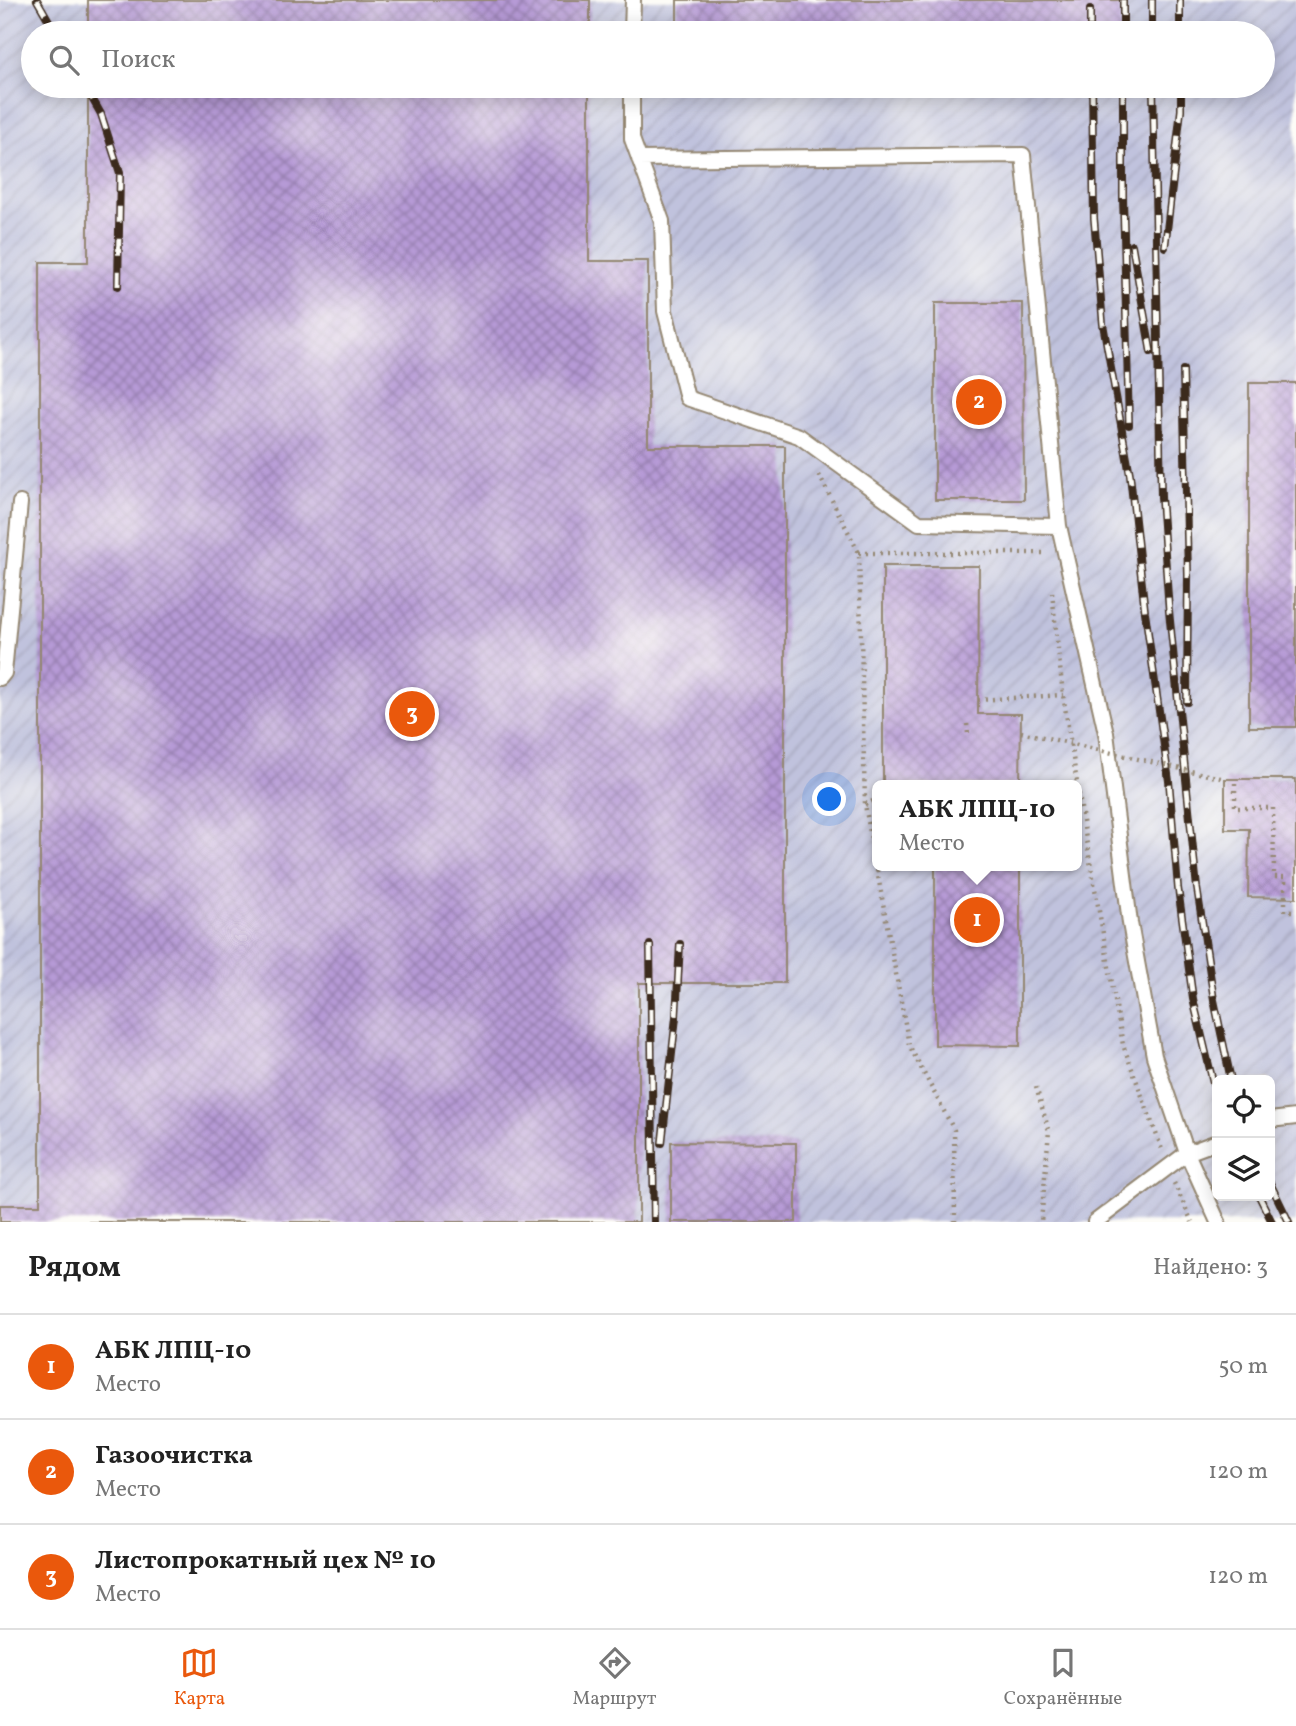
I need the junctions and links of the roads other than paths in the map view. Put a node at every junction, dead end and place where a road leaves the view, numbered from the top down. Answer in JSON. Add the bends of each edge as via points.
{"nodes":[{"id":1,"x":633,"y":0,"type":"edge"},
{"id":2,"x":632,"y":21,"type":"edge"},
{"id":3,"x":632,"y":98,"type":"edge"},
{"id":4,"x":639,"y":159,"type":"junction"},
{"id":5,"x":20,"y":503,"type":"dead end"},
{"id":6,"x":1059,"y":526,"type":"junction"},
{"id":7,"x":0,"y":678,"type":"edge"},
{"id":8,"x":1296,"y":1117,"type":"edge"},
{"id":9,"x":1275,"y":1120,"type":"edge"},
{"id":10,"x":1212,"y":1144,"type":"edge"},
{"id":11,"x":1187,"y":1153,"type":"junction"},
{"id":12,"x":1095,"y":1222,"type":"edge"},
{"id":13,"x":1218,"y":1222,"type":"edge"}],
"edges":[{"from":1,"to":2,"type":"lane"},
{"from":3,"to":4,"type":"lane","via":[[632,139]]},
{"from":4,"to":6,"type":"lane","via":[[662,221],[665,312],[687,398],[799,436],[919,523]]},
{"from":4,"to":6,"type":"lane","via":[[1023,155]]},
{"from":5,"to":7,"type":"lane"},
{"from":6,"to":11,"type":"lane","via":[[1106,733],[1130,923],[1154,1056]]},
{"from":8,"to":9,"type":"lane"},
{"from":10,"to":11,"type":"lane"},
{"from":11,"to":12,"type":"lane"},
{"from":11,"to":13,"type":"lane"}]}
